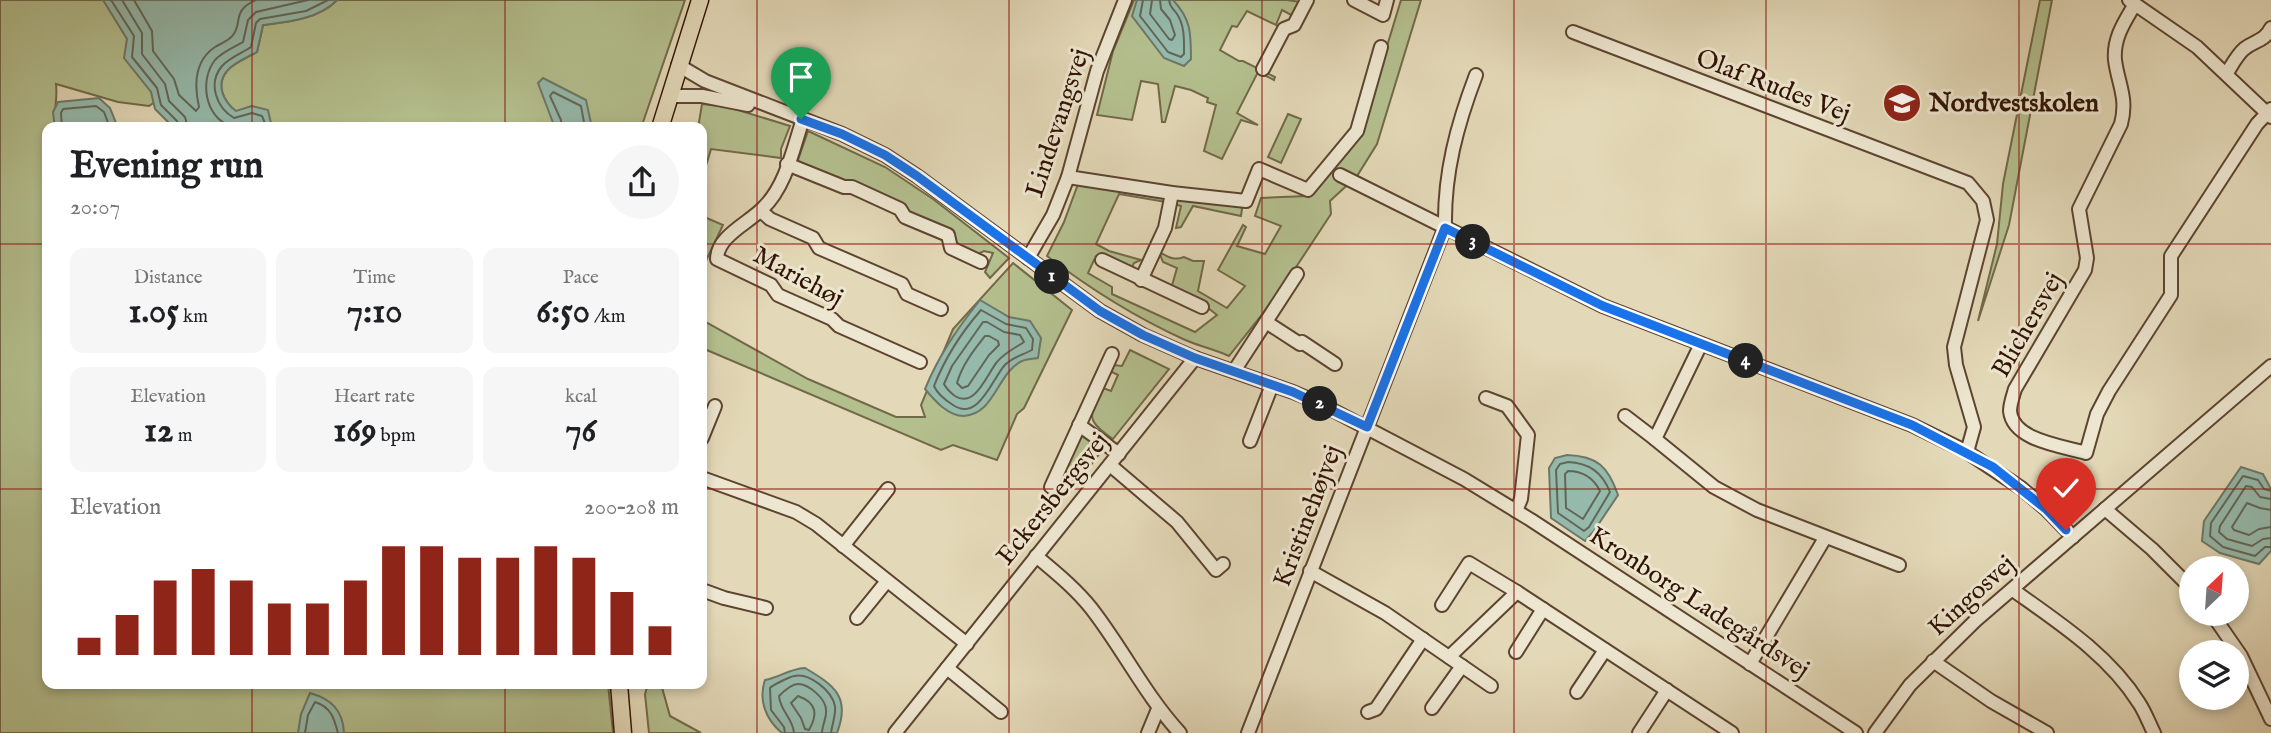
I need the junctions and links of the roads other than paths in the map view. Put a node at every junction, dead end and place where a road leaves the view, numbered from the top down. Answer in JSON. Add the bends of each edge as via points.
{"nodes":[{"id":1,"x":700,"y":0,"type":"edge"},
{"id":2,"x":1125,"y":0,"type":"edge"},
{"id":3,"x":1307,"y":0,"type":"edge"},
{"id":4,"x":1354,"y":0,"type":"edge"},
{"id":5,"x":1387,"y":0,"type":"edge"},
{"id":6,"x":2132,"y":2,"type":"edge"},
{"id":7,"x":2271,"y":28,"type":"edge"},
{"id":8,"x":1573,"y":32,"type":"dead end"},
{"id":9,"x":1381,"y":47,"type":"dead end"},
{"id":10,"x":678,"y":65,"type":"junction"},
{"id":11,"x":1263,"y":69,"type":"dead end"},
{"id":12,"x":2227,"y":73,"type":"junction"},
{"id":13,"x":1476,"y":75,"type":"dead end"},
{"id":14,"x":669,"y":96,"type":"junction"},
{"id":15,"x":772,"y":107,"type":"junction"},
{"id":16,"x":2270,"y":113,"type":"edge"},
{"id":17,"x":803,"y":119,"type":"junction"},
{"id":18,"x":662,"y":122,"type":"edge"},
{"id":19,"x":788,"y":164,"type":"junction"},
{"id":20,"x":1339,"y":176,"type":"dead end"},
{"id":21,"x":1068,"y":177,"type":"junction"},
{"id":22,"x":1172,"y":193,"type":"junction"},
{"id":23,"x":761,"y":211,"type":"junction"},
{"id":24,"x":1445,"y":228,"type":"junction"},
{"id":25,"x":1028,"y":258,"type":"junction"},
{"id":26,"x":1102,"y":260,"type":"dead end"},
{"id":27,"x":981,"y":261,"type":"dead end"},
{"id":28,"x":1297,"y":274,"type":"dead end"},
{"id":29,"x":1141,"y":280,"type":"junction"},
{"id":30,"x":1202,"y":307,"type":"dead end"},
{"id":31,"x":941,"y":309,"type":"dead end"},
{"id":32,"x":1266,"y":322,"type":"junction"},
{"id":33,"x":1701,"y":344,"type":"junction"},
{"id":34,"x":1112,"y":355,"type":"dead end"},
{"id":35,"x":1195,"y":358,"type":"junction"},
{"id":36,"x":920,"y":362,"type":"dead end"},
{"id":37,"x":1335,"y":364,"type":"dead end"},
{"id":38,"x":2271,"y":366,"type":"edge"},
{"id":39,"x":1234,"y":371,"type":"junction"},
{"id":40,"x":1272,"y":385,"type":"junction"},
{"id":41,"x":1486,"y":398,"type":"dead end"},
{"id":42,"x":715,"y":406,"type":"dead end"},
{"id":43,"x":1625,"y":416,"type":"dead end"},
{"id":44,"x":1079,"y":425,"type":"junction"},
{"id":45,"x":707,"y":426,"type":"edge"},
{"id":46,"x":1367,"y":427,"type":"junction"},
{"id":47,"x":1655,"y":439,"type":"junction"},
{"id":48,"x":1250,"y":441,"type":"dead end"},
{"id":49,"x":1967,"y":452,"type":"junction"},
{"id":50,"x":1119,"y":454,"type":"junction"},
{"id":51,"x":1110,"y":464,"type":"junction"},
{"id":52,"x":707,"y":480,"type":"edge"},
{"id":53,"x":1051,"y":486,"type":"dead end"},
{"id":54,"x":888,"y":489,"type":"dead end"},
{"id":55,"x":2105,"y":509,"type":"junction"},
{"id":56,"x":1516,"y":511,"type":"junction"},
{"id":57,"x":2073,"y":537,"type":"junction"},
{"id":58,"x":1825,"y":538,"type":"junction"},
{"id":59,"x":843,"y":546,"type":"junction"},
{"id":60,"x":1035,"y":556,"type":"junction"},
{"id":61,"x":1223,"y":564,"type":"dead end"},
{"id":62,"x":1899,"y":565,"type":"dead end"},
{"id":63,"x":1310,"y":571,"type":"junction"},
{"id":64,"x":2179,"y":576,"type":"edge"},
{"id":65,"x":887,"y":581,"type":"junction"},
{"id":66,"x":2013,"y":590,"type":"junction"},
{"id":67,"x":707,"y":592,"type":"edge"},
{"id":68,"x":1517,"y":592,"type":"junction"},
{"id":69,"x":1442,"y":605,"type":"dead end"},
{"id":70,"x":766,"y":608,"type":"dead end"},
{"id":71,"x":1543,"y":609,"type":"junction"},
{"id":72,"x":857,"y":618,"type":"dead end"},
{"id":73,"x":2220,"y":626,"type":"edge"},
{"id":74,"x":1423,"y":639,"type":"junction"},
{"id":75,"x":967,"y":644,"type":"junction"},
{"id":76,"x":1605,"y":650,"type":"junction"},
{"id":77,"x":1516,"y":652,"type":"dead end"},
{"id":78,"x":1449,"y":657,"type":"junction"},
{"id":79,"x":1933,"y":662,"type":"junction"},
{"id":80,"x":1750,"y":664,"type":"junction"},
{"id":81,"x":1462,"y":666,"type":"junction"},
{"id":82,"x":947,"y":668,"type":"junction"},
{"id":83,"x":1491,"y":686,"type":"dead end"},
{"id":84,"x":619,"y":689,"type":"edge"},
{"id":85,"x":1667,"y":690,"type":"junction"},
{"id":86,"x":1577,"y":692,"type":"dead end"},
{"id":87,"x":1432,"y":708,"type":"dead end"},
{"id":88,"x":1158,"y":709,"type":"junction"},
{"id":89,"x":1001,"y":712,"type":"dead end"},
{"id":90,"x":1368,"y":712,"type":"dead end"},
{"id":91,"x":2271,"y":719,"type":"edge"},
{"id":92,"x":1728,"y":732,"type":"edge"},
{"id":93,"x":623,"y":733,"type":"edge"},
{"id":94,"x":895,"y":733,"type":"edge"},
{"id":95,"x":1148,"y":733,"type":"edge"},
{"id":96,"x":1180,"y":733,"type":"edge"},
{"id":97,"x":1248,"y":733,"type":"edge"},
{"id":98,"x":1639,"y":733,"type":"edge"},
{"id":99,"x":1856,"y":733,"type":"edge"},
{"id":100,"x":1875,"y":733,"type":"edge"},
{"id":101,"x":2048,"y":733,"type":"edge"},
{"id":102,"x":2154,"y":733,"type":"edge"}],
"edges":[{"from":1,"to":10,"type":"main road"},
{"from":2,"to":21,"type":"street","name":"Lindevangsvej","via":[[1097,71]]},
{"from":3,"to":11,"type":"street","via":[[1294,25],[1284,29]]},
{"from":4,"to":5,"type":"street","via":[[1383,15]]},
{"from":6,"to":12,"type":"street","name":"Blichersvej"},
{"from":6,"to":16,"type":"street","name":"Blichersvej","via":[[2119,31],[2115,58],[2125,109],[2079,209],[2085,270],[2015,389],[2010,408],[2019,429],[2086,453],[2109,391],[2171,295],[2171,256]]},
{"from":7,"to":12,"type":"street","via":[[2263,41],[2241,52]]},
{"from":8,"to":49,"type":"street","name":"Olaf Rudes Vej","via":[[1968,183],[1983,201],[1987,220],[1954,346],[1974,428]]},
{"from":9,"to":22,"type":"street","via":[[1357,131],[1308,190],[1259,169],[1246,201]]},
{"from":10,"to":14,"type":"main road"},
{"from":10,"to":15,"type":"street","name":"Kronborg Ladegårdsvej","via":[[705,81]]},
{"from":12,"to":16,"type":"street","name":"Blichersvej"},
{"from":13,"to":24,"type":"street","name":"Kristinehøjvej","via":[[1451,155],[1444,195]]},
{"from":14,"to":15,"type":"street","name":"Kronborg Ladegårdsvej","via":[[702,96]]},
{"from":14,"to":18,"type":"main road"},
{"from":15,"to":17,"type":"street","name":"Kronborg Ladegårdsvej"},
{"from":17,"to":19,"type":"street","name":"Mariehøj"},
{"from":17,"to":25,"type":"street","name":"Kronborg Ladegårdsvej","via":[[885,155]]},
{"from":19,"to":23,"type":"street","name":"Mariehøj","via":[[780,186]]},
{"from":19,"to":27,"type":"street","via":[[900,209],[905,216],[948,235],[951,248]]},
{"from":20,"to":24,"type":"street"},
{"from":21,"to":22,"type":"street"},
{"from":21,"to":25,"type":"street","name":"Lindevangsvej"},
{"from":22,"to":29,"type":"street","via":[[1165,228]]},
{"from":23,"to":31,"type":"street","name":"Mariehøj","via":[[813,238],[819,248],[902,284],[907,294]]},
{"from":23,"to":36,"type":"street","name":"Mariehøj","via":[[736,229],[717,252],[717,259],[839,326]]},
{"from":24,"to":33,"type":"street","via":[[1603,306]]},
{"from":24,"to":46,"type":"street","name":"Kristinehøjvej"},
{"from":25,"to":35,"type":"street","name":"Kronborg Ladegårdsvej","via":[[1100,311]]},
{"from":26,"to":29,"type":"street"},
{"from":28,"to":32,"type":"street"},
{"from":29,"to":30,"type":"street"},
{"from":32,"to":37,"type":"street"},
{"from":32,"to":39,"type":"street"},
{"from":33,"to":47,"type":"street"},
{"from":33,"to":49,"type":"street","via":[[1912,425]]},
{"from":34,"to":44,"type":"street"},
{"from":35,"to":39,"type":"street","name":"Kronborg Ladegårdsvej"},
{"from":35,"to":50,"type":"street","name":"Eckersbergsvej"},
{"from":38,"to":55,"type":"street","name":"Kingosvej"},
{"from":39,"to":40,"type":"street","name":"Kronborg Ladegårdsvej"},
{"from":40,"to":46,"type":"street","name":"Kronborg Ladegårdsvej"},
{"from":40,"to":48,"type":"street"},
{"from":41,"to":56,"type":"street","via":[[1507,406],[1528,435]]},
{"from":42,"to":45,"type":"street"},
{"from":43,"to":47,"type":"street"},
{"from":44,"to":50,"type":"street"},
{"from":44,"to":53,"type":"street"},
{"from":46,"to":56,"type":"street","name":"Kronborg Ladegårdsvej"},
{"from":46,"to":63,"type":"street","name":"Kristinehøjvej"},
{"from":47,"to":58,"type":"street","via":[[1714,487]]},
{"from":49,"to":57,"type":"street","via":[[2021,488]]},
{"from":50,"to":51,"type":"street","name":"Eckersbergsvej"},
{"from":51,"to":60,"type":"street","name":"Eckersbergsvej"},
{"from":51,"to":61,"type":"street","via":[[1177,522],[1216,570]]},
{"from":52,"to":59,"type":"street","via":[[796,512]]},
{"from":54,"to":59,"type":"street"},
{"from":55,"to":57,"type":"street","name":"Kingosvej"},
{"from":55,"to":64,"type":"street"},
{"from":56,"to":80,"type":"street","name":"Kronborg Ladegårdsvej"},
{"from":57,"to":66,"type":"street","name":"Kingosvej"},
{"from":58,"to":62,"type":"street"},
{"from":58,"to":80,"type":"street"},
{"from":59,"to":65,"type":"street"},
{"from":60,"to":75,"type":"street","name":"Eckersbergsvej"},
{"from":60,"to":88,"type":"street","via":[[1090,607]]},
{"from":63,"to":74,"type":"street"},
{"from":63,"to":97,"type":"street","name":"Kristinehøjvej"},
{"from":65,"to":72,"type":"street"},
{"from":65,"to":75,"type":"street"},
{"from":66,"to":79,"type":"street","name":"Kingosvej"},
{"from":66,"to":102,"type":"street","via":[[2112,667]]},
{"from":67,"to":70,"type":"street"},
{"from":68,"to":69,"type":"street","via":[[1469,563]]},
{"from":68,"to":71,"type":"street"},
{"from":68,"to":78,"type":"street"},
{"from":71,"to":76,"type":"street"},
{"from":71,"to":77,"type":"street"},
{"from":73,"to":91,"type":"street","via":[[2241,656]]},
{"from":74,"to":78,"type":"street"},
{"from":74,"to":90,"type":"street","via":[[1377,709]]},
{"from":75,"to":82,"type":"street","name":"Eckersbergsvej"},
{"from":76,"to":85,"type":"street"},
{"from":76,"to":86,"type":"street"},
{"from":78,"to":81,"type":"street"},
{"from":79,"to":100,"type":"street","name":"Kingosvej"},
{"from":79,"to":101,"type":"street"},
{"from":80,"to":99,"type":"street","name":"Kronborg Ladegårdsvej"},
{"from":81,"to":83,"type":"street"},
{"from":81,"to":87,"type":"street"},
{"from":82,"to":89,"type":"street"},
{"from":82,"to":94,"type":"street","name":"Eckersbergsvej"},
{"from":84,"to":93,"type":"main road"},
{"from":85,"to":92,"type":"street"},
{"from":85,"to":98,"type":"street"},
{"from":88,"to":95,"type":"street"},
{"from":88,"to":96,"type":"street"}]}
